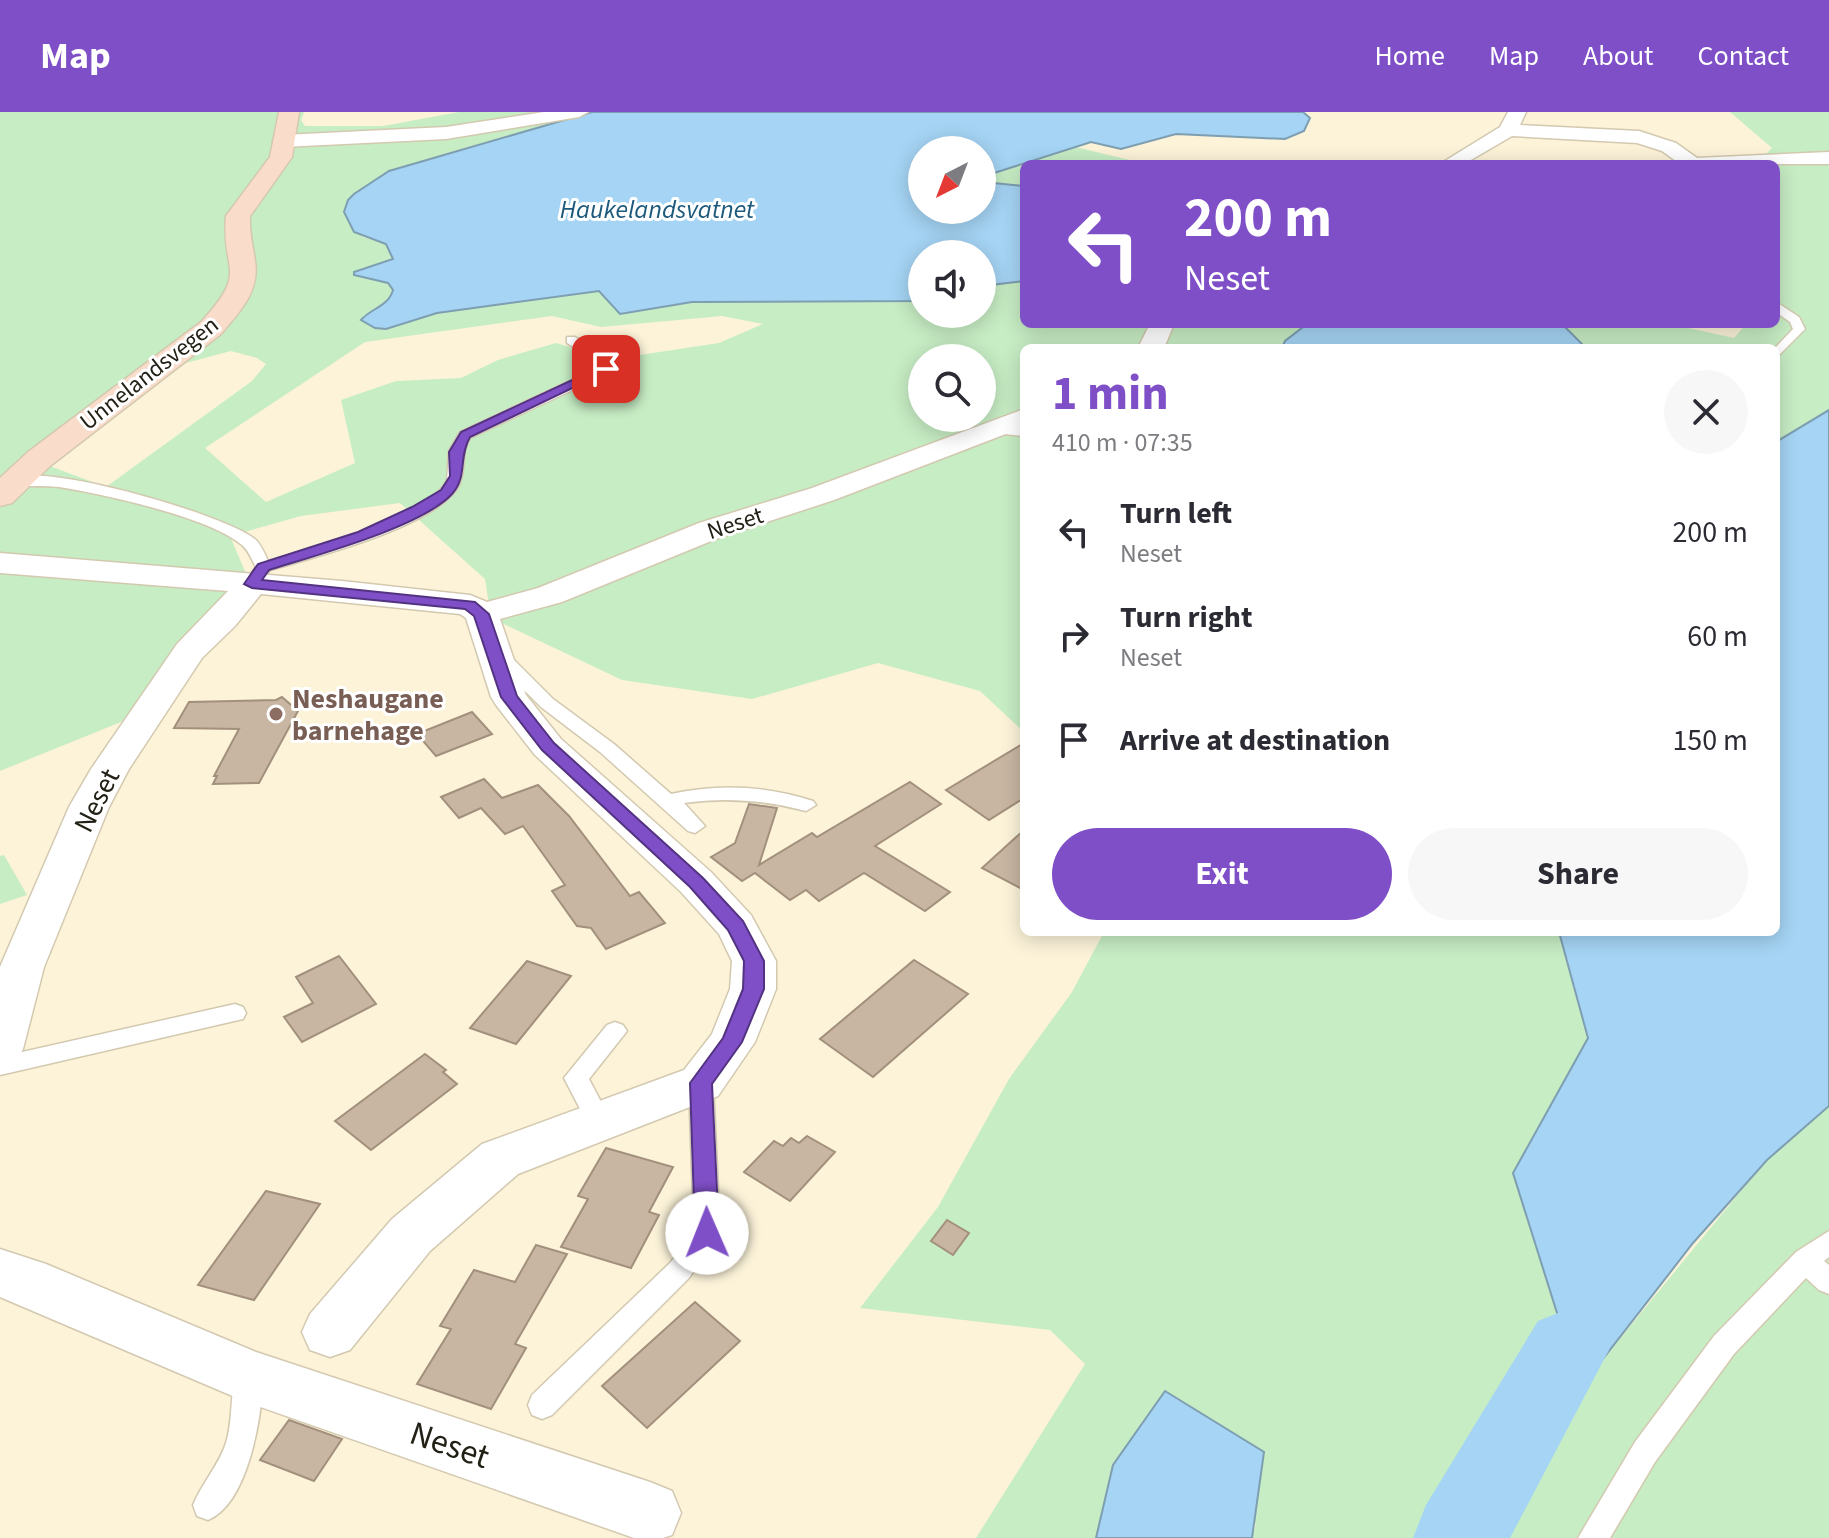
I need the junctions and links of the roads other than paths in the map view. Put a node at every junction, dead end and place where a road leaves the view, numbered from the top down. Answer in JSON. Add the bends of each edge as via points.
{"nodes":[{"id":1,"x":289,"y":112,"type":"edge"},
{"id":2,"x":579,"y":112,"type":"edge"},
{"id":3,"x":1517,"y":112,"type":"edge"},
{"id":4,"x":1508,"y":130,"type":"junction"},
{"id":5,"x":283,"y":141,"type":"junction"},
{"id":6,"x":1829,"y":158,"type":"edge"},
{"id":7,"x":1457,"y":160,"type":"edge"},
{"id":8,"x":1687,"y":160,"type":"edge"},
{"id":9,"x":1780,"y":160,"type":"edge"},
{"id":10,"x":1780,"y":309,"type":"edge"},
{"id":11,"x":571,"y":340,"type":"dead end"},
{"id":12,"x":1780,"y":350,"type":"edge"},
{"id":13,"x":1020,"y":418,"type":"edge"},
{"id":14,"x":996,"y":427,"type":"edge"},
{"id":15,"x":996,"y":430,"type":"edge"},
{"id":16,"x":981,"y":432,"type":"edge"},
{"id":17,"x":1020,"y":432,"type":"edge"},
{"id":18,"x":9,"y":488,"type":"edge"},
{"id":19,"x":0,"y":563,"type":"edge"},
{"id":20,"x":258,"y":575,"type":"junction"},
{"id":21,"x":486,"y":630,"type":"junction"},
{"id":22,"x":667,"y":801,"type":"junction"},
{"id":23,"x":806,"y":805,"type":"dead end"},
{"id":24,"x":695,"y":826,"type":"dead end"},
{"id":25,"x":235,"y":1013,"type":"dead end"},
{"id":26,"x":615,"y":1031,"type":"dead end"},
{"id":27,"x":0,"y":1049,"type":"edge"},
{"id":28,"x":0,"y":1066,"type":"edge"},
{"id":29,"x":701,"y":1083,"type":"junction"},
{"id":30,"x":599,"y":1121,"type":"junction"},
{"id":31,"x":1829,"y":1242,"type":"edge"},
{"id":32,"x":1805,"y":1260,"type":"junction"},
{"id":33,"x":0,"y":1273,"type":"edge"},
{"id":34,"x":1829,"y":1282,"type":"edge"},
{"id":35,"x":330,"y":1332,"type":"dead end"},
{"id":36,"x":249,"y":1376,"type":"junction"},
{"id":37,"x":542,"y":1405,"type":"dead end"},
{"id":38,"x":208,"y":1505,"type":"dead end"},
{"id":39,"x":650,"y":1513,"type":"dead end"},
{"id":40,"x":1593,"y":1538,"type":"edge"}],
"edges":[{"from":1,"to":5,"type":"main road","name":"Unnelandsvegen"},
{"from":2,"to":5,"type":"street","via":[[446,133]]},
{"from":3,"to":4,"type":"street"},
{"from":4,"to":7,"type":"street"},
{"from":4,"to":8,"type":"street","via":[[1639,137]]},
{"from":5,"to":18,"type":"main road","name":"Unnelandsvegen","via":[[281,157],[238,216],[244,275],[230,308]]},
{"from":6,"to":9,"type":"street"},
{"from":10,"to":12,"type":"lane","via":[[1799,329]]},
{"from":11,"to":20,"type":"lane","via":[[597,353],[607,362],[606,369],[465,435],[455,452],[457,476],[446,493],[363,535]]},
{"from":13,"to":14,"type":"street","name":"Neset"},
{"from":15,"to":17,"type":"lane","name":"Neset"},
{"from":16,"to":21,"type":"street","name":"Neset","via":[[823,494],[710,530],[550,595]]},
{"from":18,"to":20,"type":"lane","via":[[54,482],[125,494],[220,526],[250,543]]},
{"from":19,"to":20,"type":"street"},
{"from":20,"to":21,"type":"street","via":[[470,605]]},
{"from":20,"to":27,"type":"street","name":"Neset","via":[[189,651],[89,807],[22,967]]},
{"from":21,"to":22,"type":"lane","via":[[547,703]]},
{"from":21,"to":29,"type":"street","via":[[509,697],[548,747],[696,882],[736,926],[754,961],[753,989],[732,1042]]},
{"from":22,"to":23,"type":"lane","via":[[738,793]]},
{"from":22,"to":24,"type":"lane"},
{"from":25,"to":28,"type":"lane"},
{"from":26,"to":30,"type":"lane","via":[[576,1078]]},
{"from":29,"to":30,"type":"street"},
{"from":29,"to":37,"type":"lane","via":[[707,1233],[680,1270]]},
{"from":30,"to":35,"type":"street","via":[[500,1159],[411,1235]]},
{"from":31,"to":32,"type":"lane"},
{"from":32,"to":34,"type":"lane"},
{"from":32,"to":40,"type":"lane","via":[[1724,1345],[1645,1452]]},
{"from":33,"to":36,"type":"street","name":"Neset"},
{"from":36,"to":38,"type":"lane","via":[[241,1449]]},
{"from":36,"to":39,"type":"street","name":"Neset"}]}
